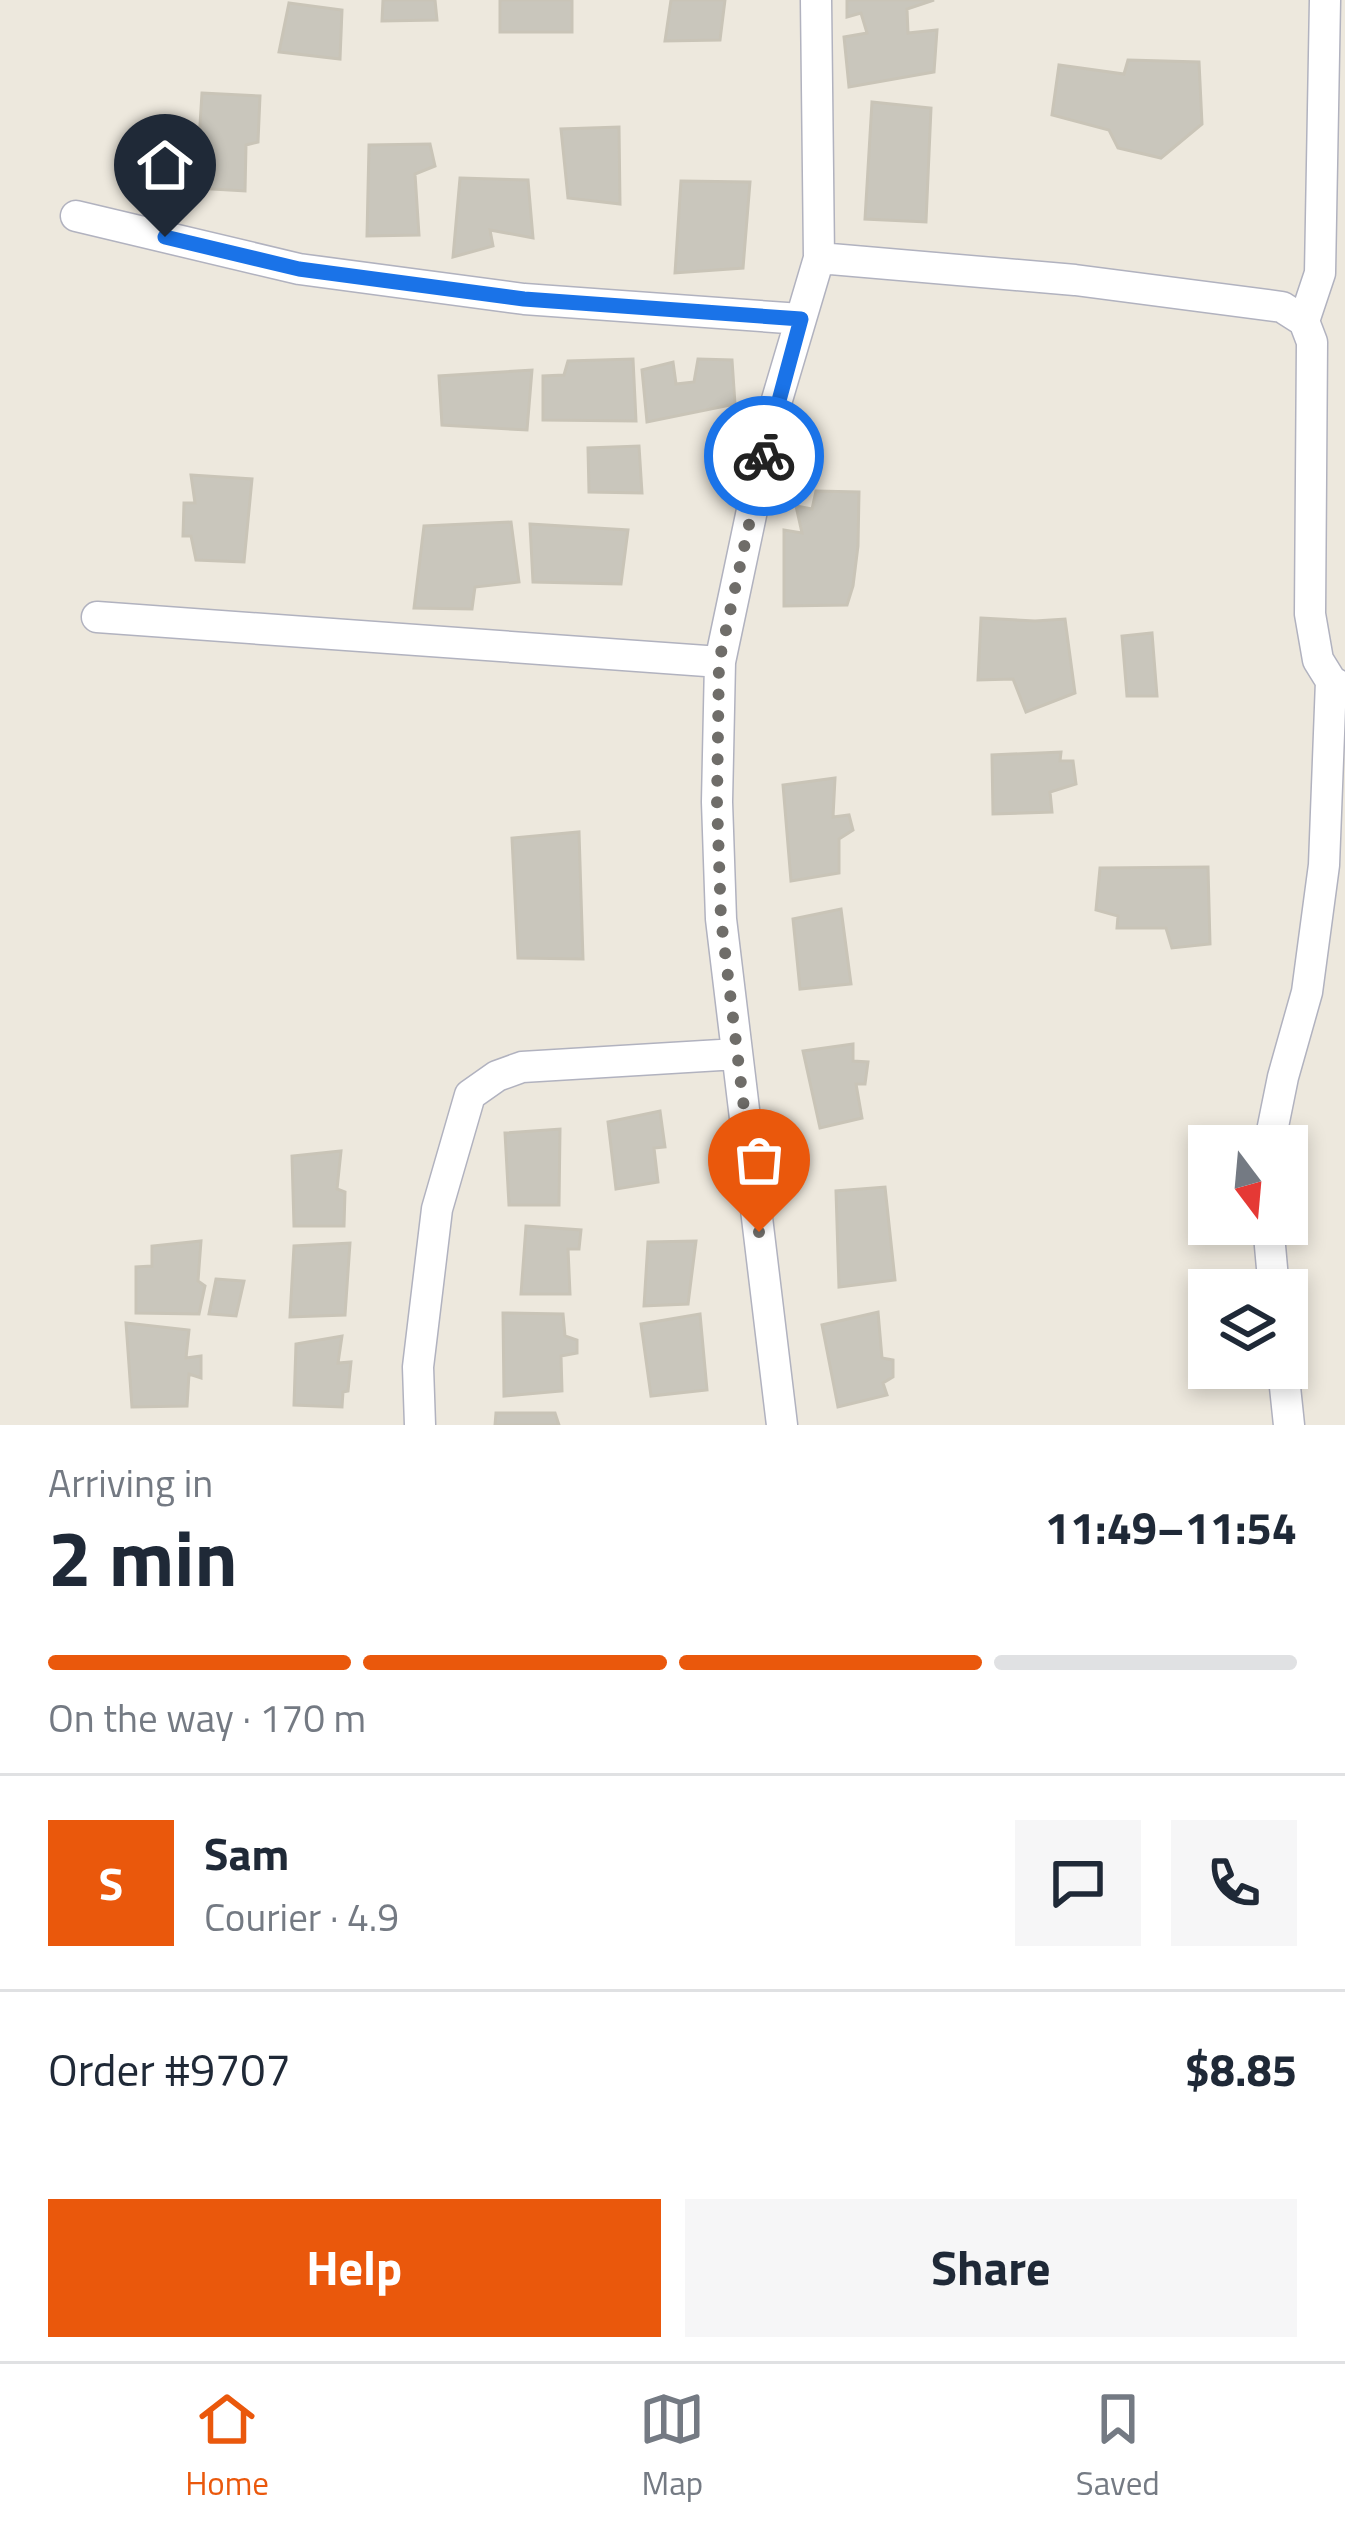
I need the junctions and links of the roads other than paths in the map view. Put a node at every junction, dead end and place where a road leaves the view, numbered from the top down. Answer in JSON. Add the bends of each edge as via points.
{"nodes":[{"id":1,"x":816,"y":0,"type":"edge"},
{"id":2,"x":1325,"y":0,"type":"edge"},
{"id":3,"x":76,"y":216,"type":"dead end"},
{"id":4,"x":819,"y":258,"type":"junction"},
{"id":5,"x":801,"y":319,"type":"junction"},
{"id":6,"x":1304,"y":321,"type":"junction"},
{"id":7,"x":97,"y":617,"type":"dead end"},
{"id":8,"x":719,"y":662,"type":"junction"},
{"id":9,"x":1338,"y":685,"type":"edge"},
{"id":10,"x":737,"y":1054,"type":"junction"},
{"id":11,"x":1273,"y":1125,"type":"edge"},
{"id":12,"x":1285,"y":1389,"type":"edge"},
{"id":13,"x":419,"y":1425,"type":"edge"},
{"id":14,"x":782,"y":1425,"type":"edge"},
{"id":15,"x":1289,"y":1425,"type":"edge"}],
"edges":[{"from":1,"to":4,"type":"street"},
{"from":2,"to":6,"type":"street","via":[[1319,273]]},
{"from":3,"to":5,"type":"street","via":[[299,269],[524,299]]},
{"from":4,"to":5,"type":"street"},
{"from":4,"to":6,"type":"street","via":[[1075,280],[1282,307]]},
{"from":5,"to":8,"type":"street"},
{"from":6,"to":9,"type":"street","via":[[1312,342],[1310,614],[1318,660]]},
{"from":7,"to":8,"type":"street"},
{"from":8,"to":10,"type":"street","via":[[721,919]]},
{"from":9,"to":11,"type":"street","via":[[1307,992]]},
{"from":10,"to":13,"type":"street","via":[[522,1067],[470,1095],[437,1209]]},
{"from":10,"to":14,"type":"street"},
{"from":12,"to":15,"type":"street"}]}
